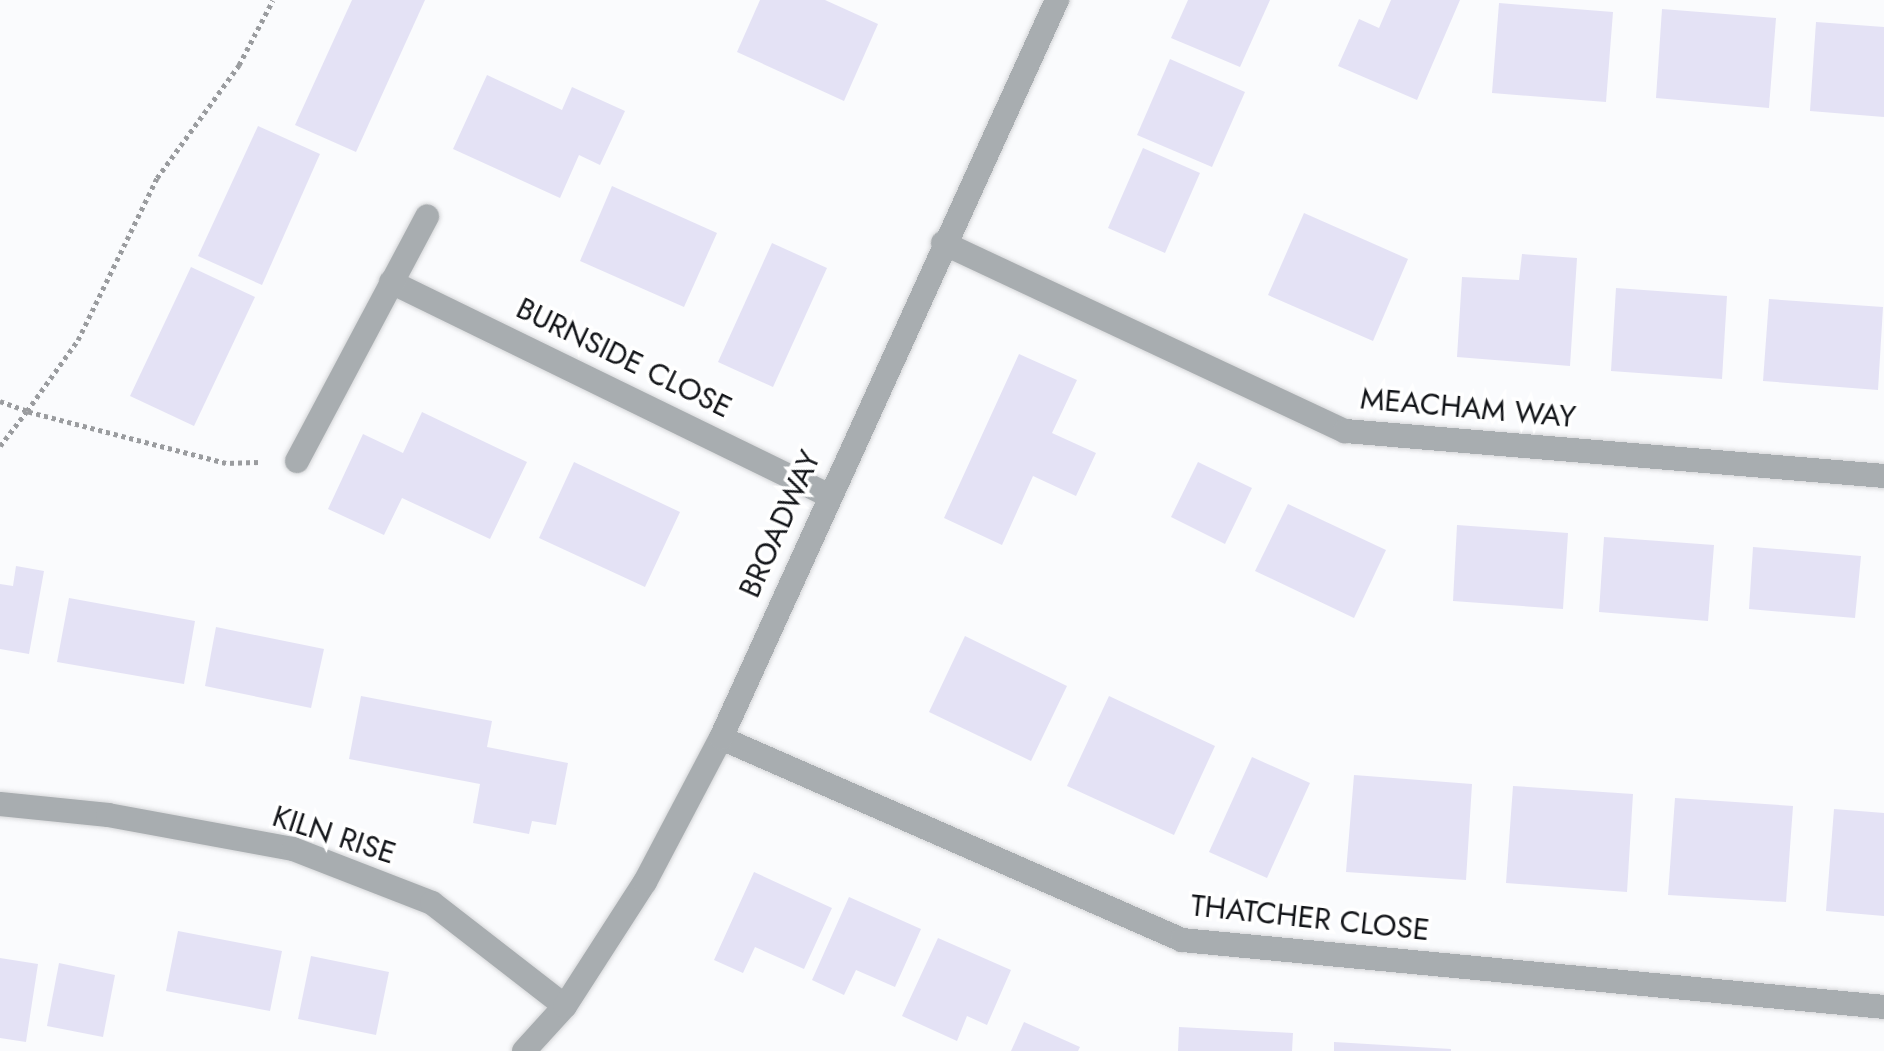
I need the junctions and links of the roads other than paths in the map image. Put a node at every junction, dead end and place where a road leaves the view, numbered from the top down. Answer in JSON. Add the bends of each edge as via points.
{"nodes":[{"id":1,"x":1057,"y":0,"type":"edge"},
{"id":2,"x":427,"y":216,"type":"dead end"},
{"id":3,"x":943,"y":243,"type":"junction"},
{"id":4,"x":391,"y":282,"type":"junction"},
{"id":5,"x":297,"y":461,"type":"road end"},
{"id":6,"x":1884,"y":476,"type":"edge"},
{"id":7,"x":827,"y":495,"type":"junction"},
{"id":8,"x":721,"y":738,"type":"junction"},
{"id":9,"x":0,"y":804,"type":"edge"},
{"id":10,"x":565,"y":1006,"type":"junction"},
{"id":11,"x":1884,"y":1007,"type":"edge"},
{"id":12,"x":524,"y":1051,"type":"edge"}],
"edges":[{"from":1,"to":3,"type":"street","name":"BROADWAY"},
{"from":2,"to":4,"type":"street"},
{"from":3,"to":6,"type":"street","name":"MEACHAM WAY","via":[[1345,431]]},
{"from":3,"to":7,"type":"street","name":"BROADWAY"},
{"from":4,"to":5,"type":"street"},
{"from":4,"to":7,"type":"street","name":"BURNSIDE CLOSE"},
{"from":7,"to":8,"type":"street","name":"BROADWAY"},
{"from":8,"to":10,"type":"street","name":"BROADWAY","via":[[645,882]]},
{"from":8,"to":11,"type":"street","name":"THATCHER CLOSE","via":[[1182,940]]},
{"from":9,"to":10,"type":"street","name":"KILN RISE","via":[[108,815],[293,849],[432,903]]},
{"from":10,"to":12,"type":"street","name":"BROADWAY"}]}
